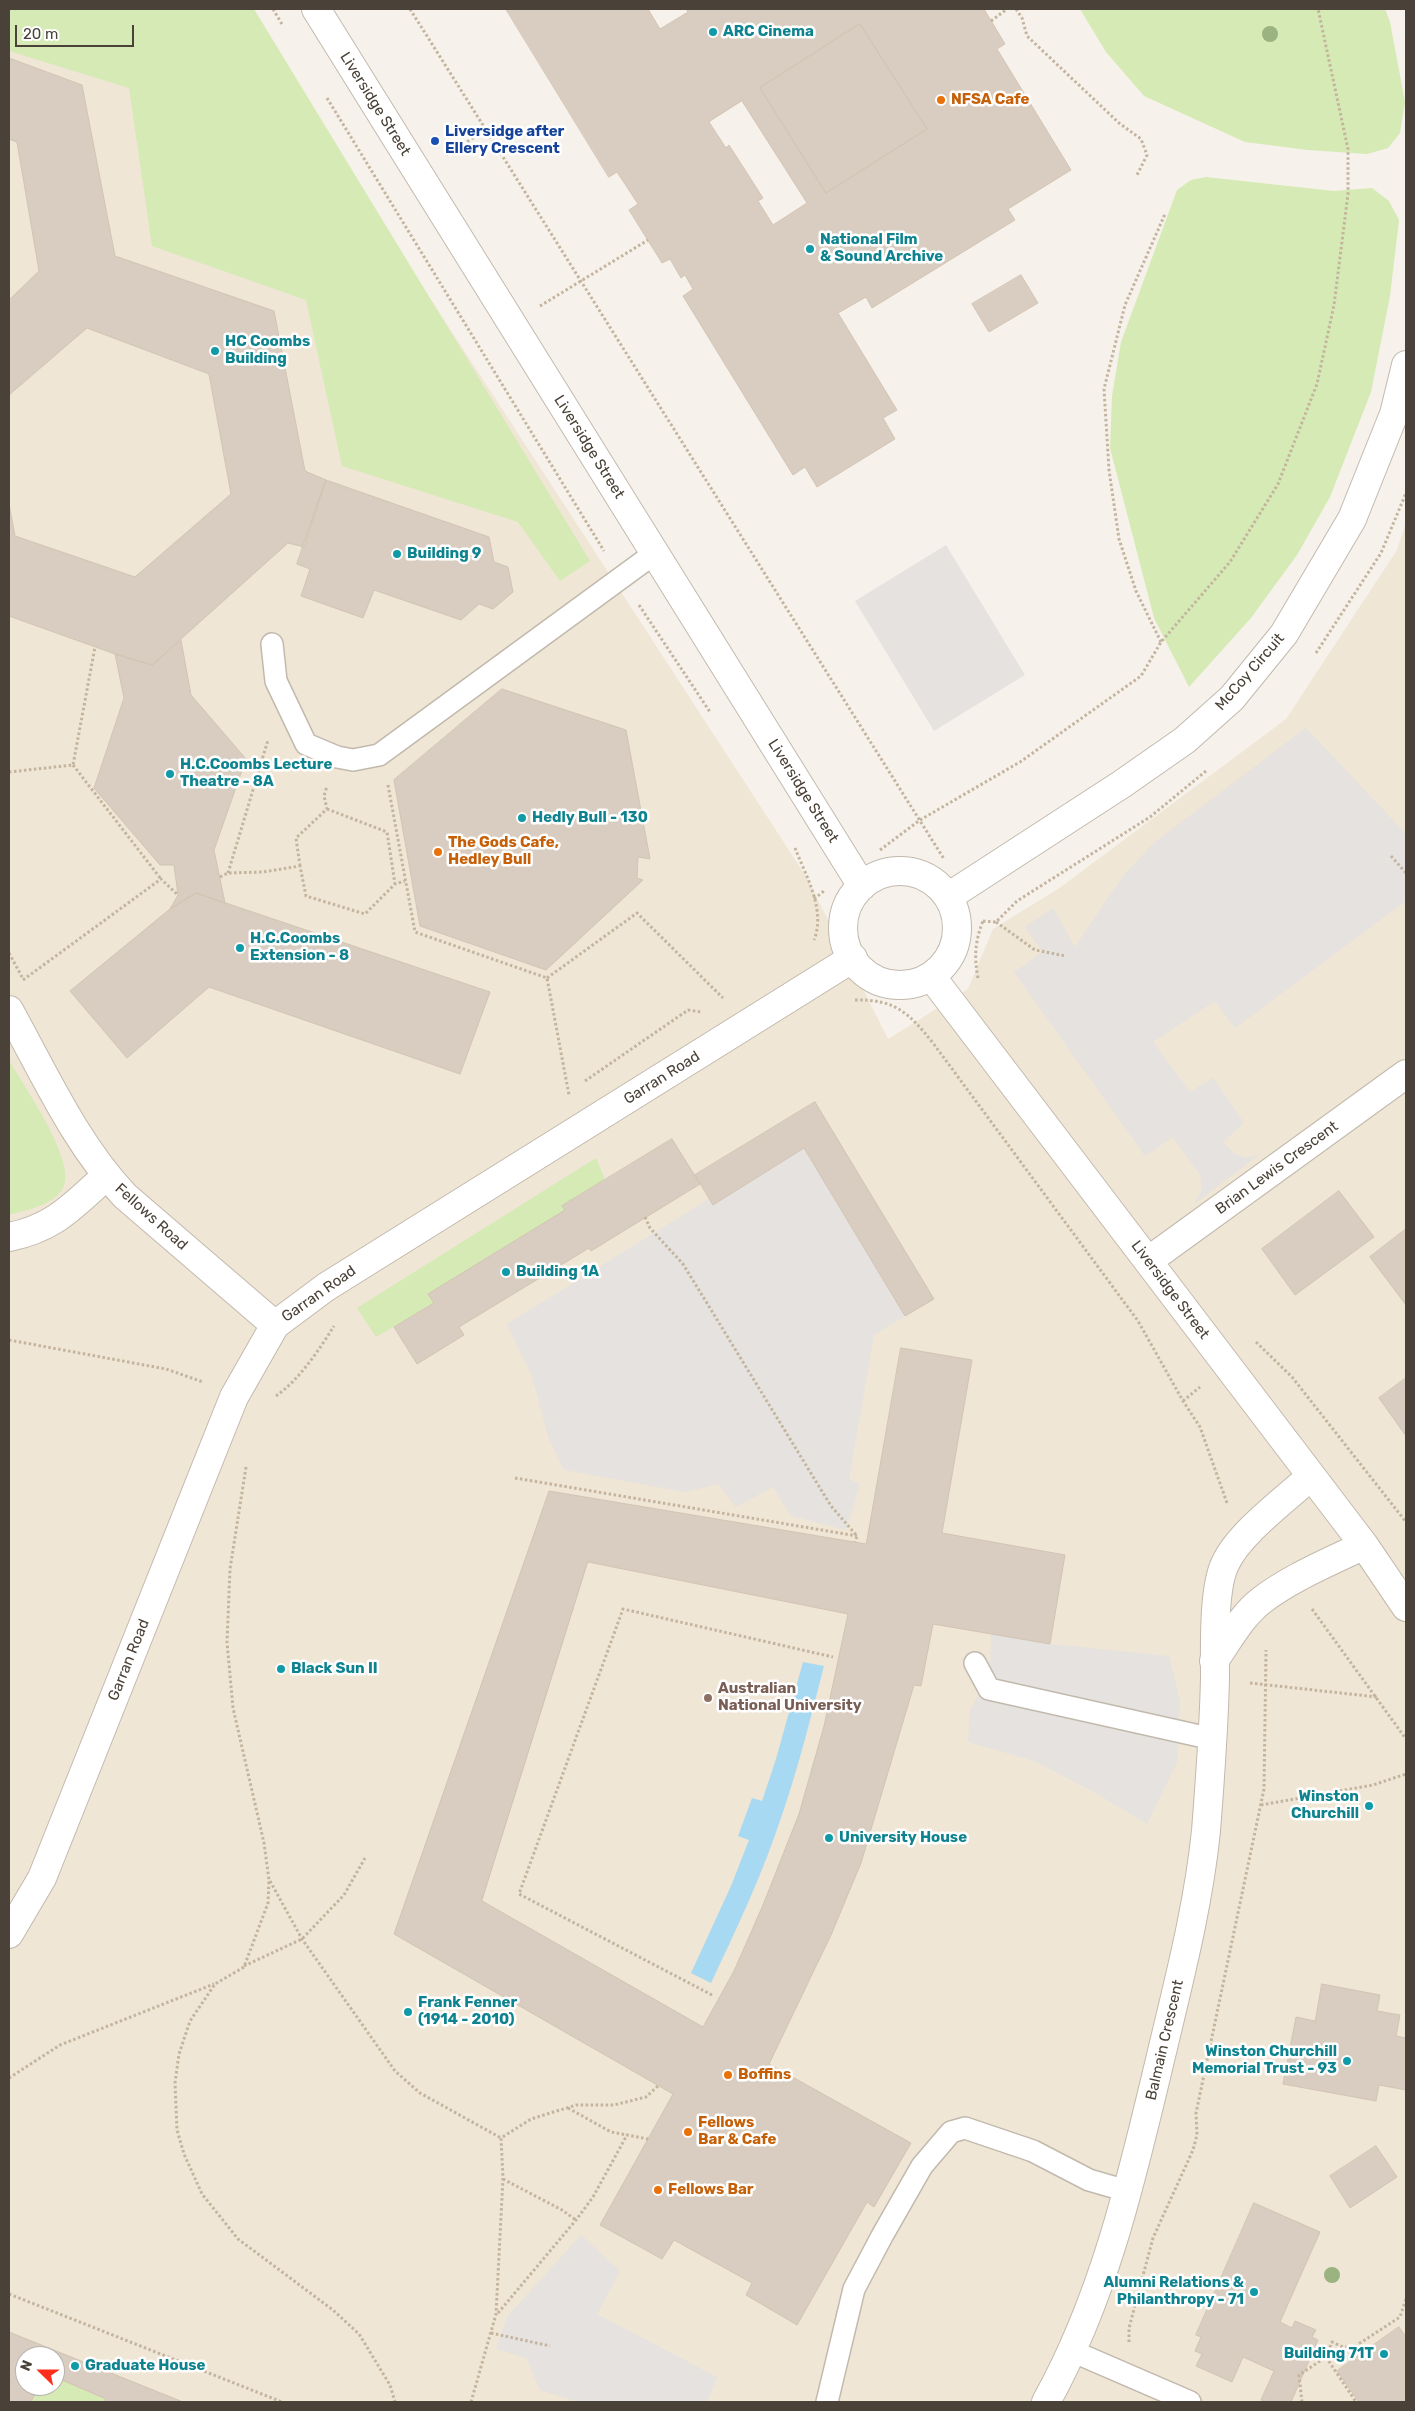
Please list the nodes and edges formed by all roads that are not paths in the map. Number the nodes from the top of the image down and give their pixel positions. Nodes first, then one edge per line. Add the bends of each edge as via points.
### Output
1 (316, 9) edge
2 (1406, 365) edge
3 (655, 553) junction
4 (272, 644) dead end
5 (862, 886) junction
6 (948, 897) junction
7 (853, 958) junction
8 (931, 976) junction
9 (12, 998) edge
10 (1406, 1074) edge
11 (106, 1176) junction
12 (9, 1237) edge
13 (1148, 1261) junction
14 (275, 1325) junction
15 (1311, 1476) junction
16 (1364, 1545) junction
17 (1406, 1607) edge
18 (975, 1663) dead end
19 (1214, 1669) junction
20 (1213, 1738) junction
21 (9, 1934) edge
22 (1127, 2191) junction
23 (1072, 2351) junction
24 (827, 2402) edge
25 (1046, 2402) edge
26 (1190, 2402) edge

1 - 3 street, Liversidge Street
2 - 6 street, McCoy Circuit via 1394,414 1352,519 1284,634 1232,698 1185,740 1138,773
3 - 4 lane via 379,755 353,760 306,744 276,681
3 - 5 street, Liversidge Street
5 - 6 street via 881,875 902,870 924,876 942,888
5 - 7 street via 850,902 844,920 845,940
6 - 8 street via 956,915 957,935 946,962
7 - 8 street via 866,973 893,985
7 - 14 street, Garran Road via 326,1287
8 - 13 street, Liversidge Street
9 - 11 street, Fellows Road via 68,1117
10 - 13 street, Brian Lewis Crescent
11 - 12 street via 64,1215 32,1232
11 - 14 street, Fellows Road
13 - 15 street, Liversidge Street
14 - 21 street, Garran Road via 234,1397 42,1878
15 - 16 street, Liversidge Street
15 - 19 street, Balmain Crescent via 1242,1539 1225,1564 1219,1591
16 - 17 street, Liversidge Street
16 - 19 street via 1261,1601 1239,1625
18 - 20 lane via 989,1688
19 - 20 street, Balmain Crescent
20 - 22 street, Balmain Crescent via 1193,1922
22 - 23 street, Balmain Crescent via 1085,2322
22 - 24 lane via 1089,2180 1033,2151 965,2128 951,2132 922,2166 854,2289
23 - 25 street, Balmain Crescent
23 - 26 lane

